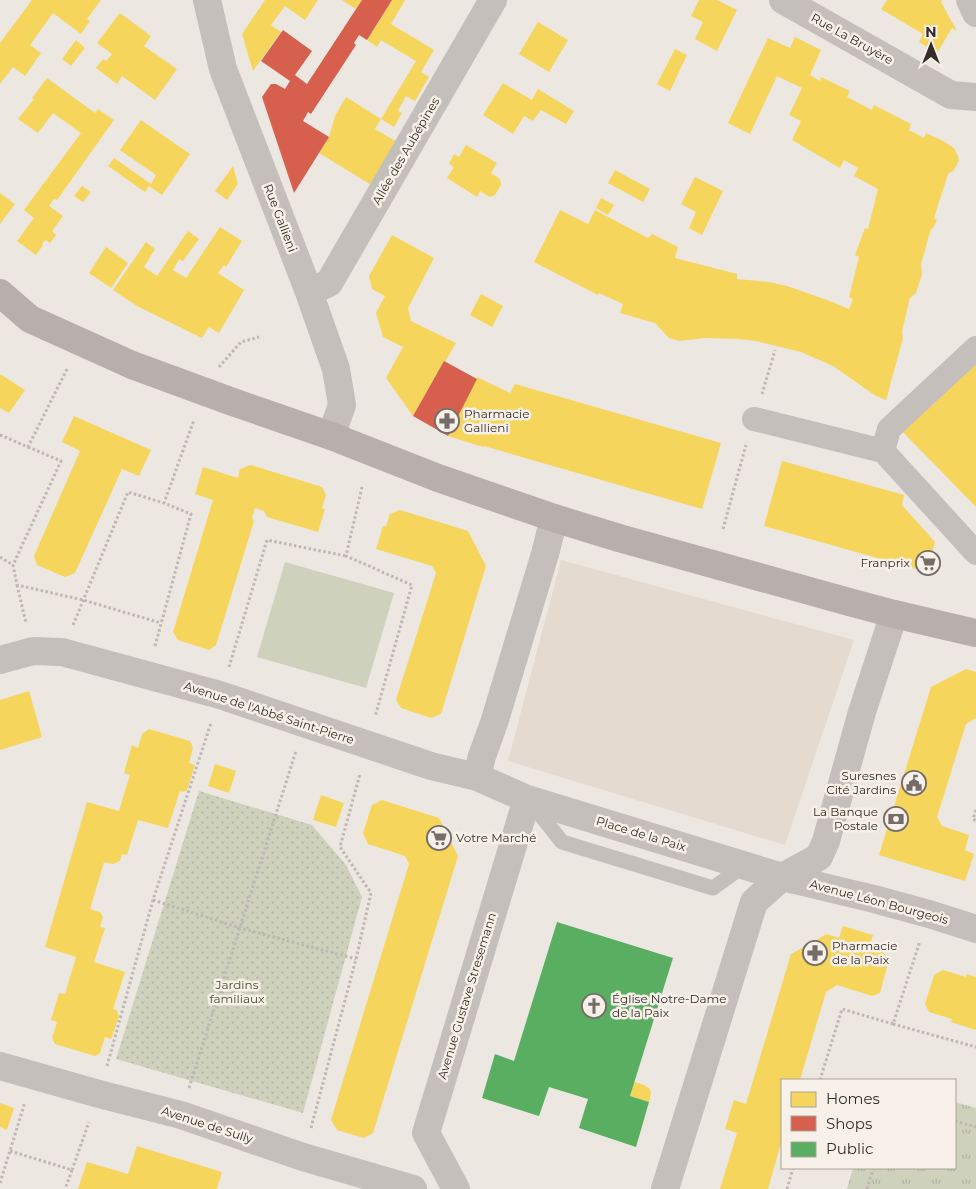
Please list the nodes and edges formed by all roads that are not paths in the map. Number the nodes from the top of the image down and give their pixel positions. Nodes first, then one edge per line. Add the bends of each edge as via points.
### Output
1 (207, 0) edge
2 (494, 0) edge
3 (784, 0) edge
4 (970, 0) edge
5 (976, 13) edge
6 (976, 97) edge
7 (309, 292) junction
8 (0, 293) edge
9 (976, 348) edge
10 (754, 420) dead end
11 (331, 436) junction
12 (883, 451) junction
13 (554, 518) junction
14 (976, 553) edge
15 (894, 614) junction
16 (976, 633) edge
17 (0, 660) edge
18 (477, 777) junction
19 (527, 799) junction
20 (782, 877) junction
21 (976, 929) edge
22 (0, 1066) edge
23 (413, 1189) edge
24 (456, 1189) edge
25 (666, 1189) edge

1 - 7 street, Rue Gallieni via 223,69
2 - 7 street, Allée des Aubépines via 328,282
3 - 6 street, Rue La Bruyère via 951,94
4 - 5 street
7 - 11 street, Rue Gallieni via 336,368 342,405
8 - 11 main road via 30,318 132,365
9 - 12 street via 889,429
10 - 12 street
11 - 13 main road
12 - 14 street
13 - 15 main road
13 - 18 street
15 - 16 main road
15 - 20 street via 820,857
17 - 18 street, Avenue de l'Abbé Saint-Pierre via 33,651 62,652 220,695 431,766
18 - 19 street, Place de la Paix
19 - 20 street, Place de la Paix
19 - 24 street, Avenue Gustave Stresemann via 426,1133
20 - 21 street, Avenue Léon Bourgeois via 874,899
20 - 25 street via 754,902
22 - 23 street, Avenue de Sully via 181,1115 303,1157

